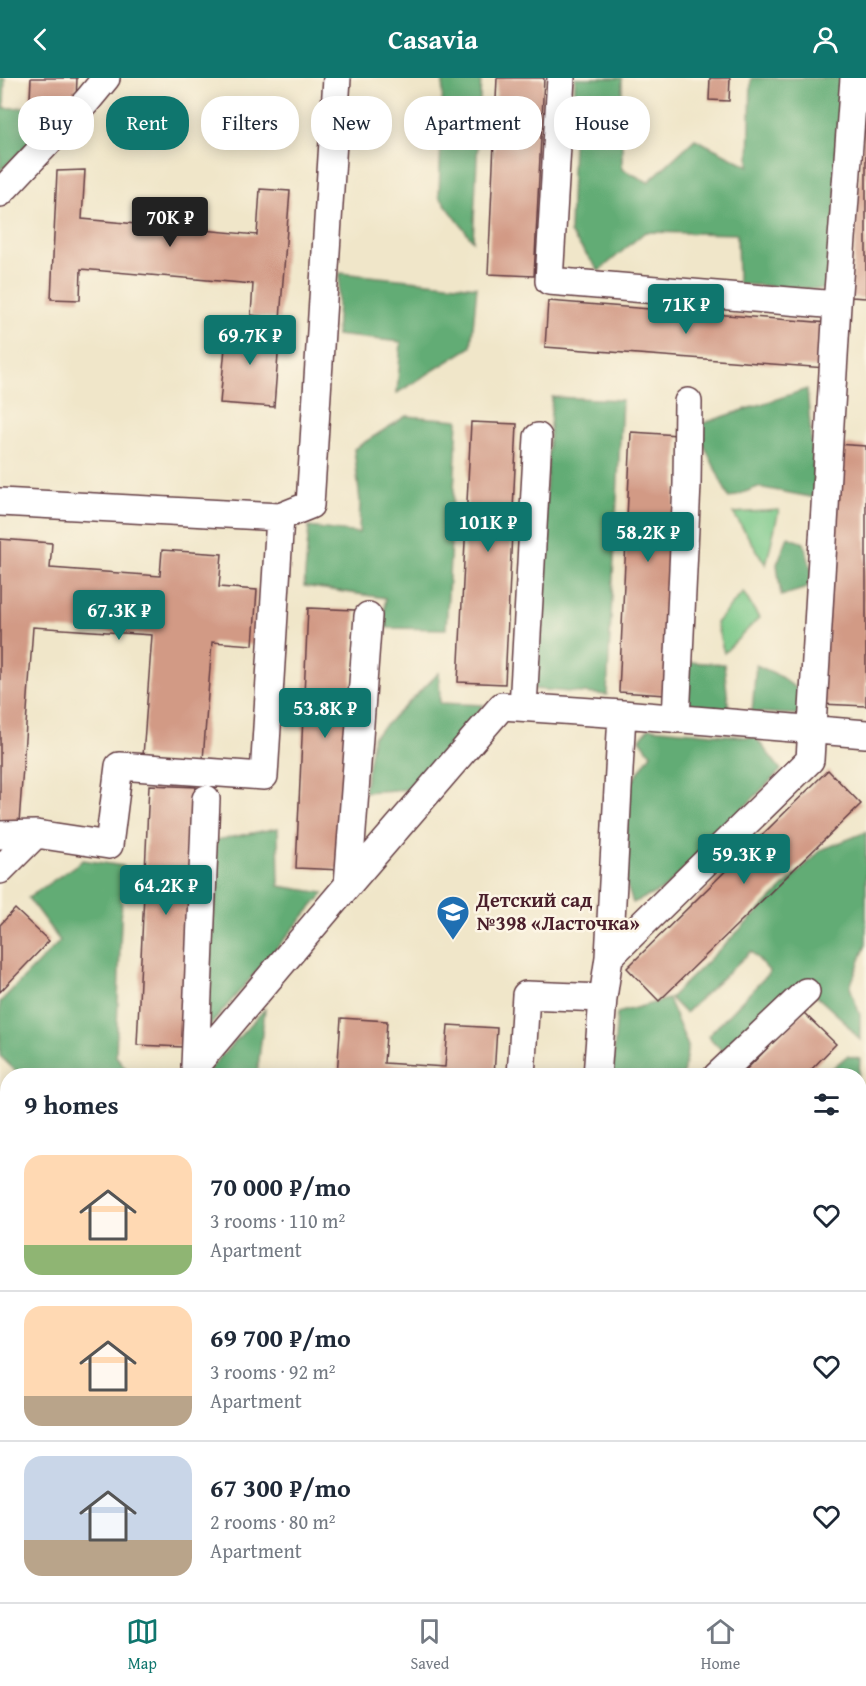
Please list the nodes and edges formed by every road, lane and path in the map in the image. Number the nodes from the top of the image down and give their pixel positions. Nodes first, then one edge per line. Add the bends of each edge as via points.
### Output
1 (106, 78) edge
2 (337, 78) edge
3 (561, 78) edge
4 (854, 78) edge
5 (88, 90) edge
6 (0, 193) edge
7 (837, 305) junction
8 (688, 402) dead end
9 (538, 437) dead end
10 (0, 502) edge
11 (280, 517) junction
12 (368, 616) dead end
13 (523, 707) junction
14 (622, 714) junction
15 (676, 718) junction
16 (811, 730) junction
17 (866, 734) edge
18 (206, 799) dead end
19 (36, 834) junction
20 (0, 835) edge
21 (0, 870) edge
22 (348, 885) junction
23 (609, 957) junction
24 (806, 992) dead end
25 (603, 998) junction
26 (521, 1068) edge
27 (598, 1068) edge
28 (725, 1068) edge

1 - 5 lane
2 - 11 lane via 310,505
3 - 7 lane via 549,281
4 - 7 lane
5 - 6 lane
7 - 16 lane
8 - 15 lane
9 - 13 lane
10 - 11 lane
11 - 19 lane via 264,776 119,766 109,845
12 - 22 lane
13 - 14 lane
13 - 22 lane via 502,706
14 - 15 lane
14 - 23 lane
15 - 16 lane
16 - 17 lane
16 - 23 lane via 810,760
18 - 22 lane via 195,1066
19 - 20 lane
19 - 21 lane
23 - 25 lane
24 - 28 lane
25 - 26 lane via 526,995
25 - 27 lane

